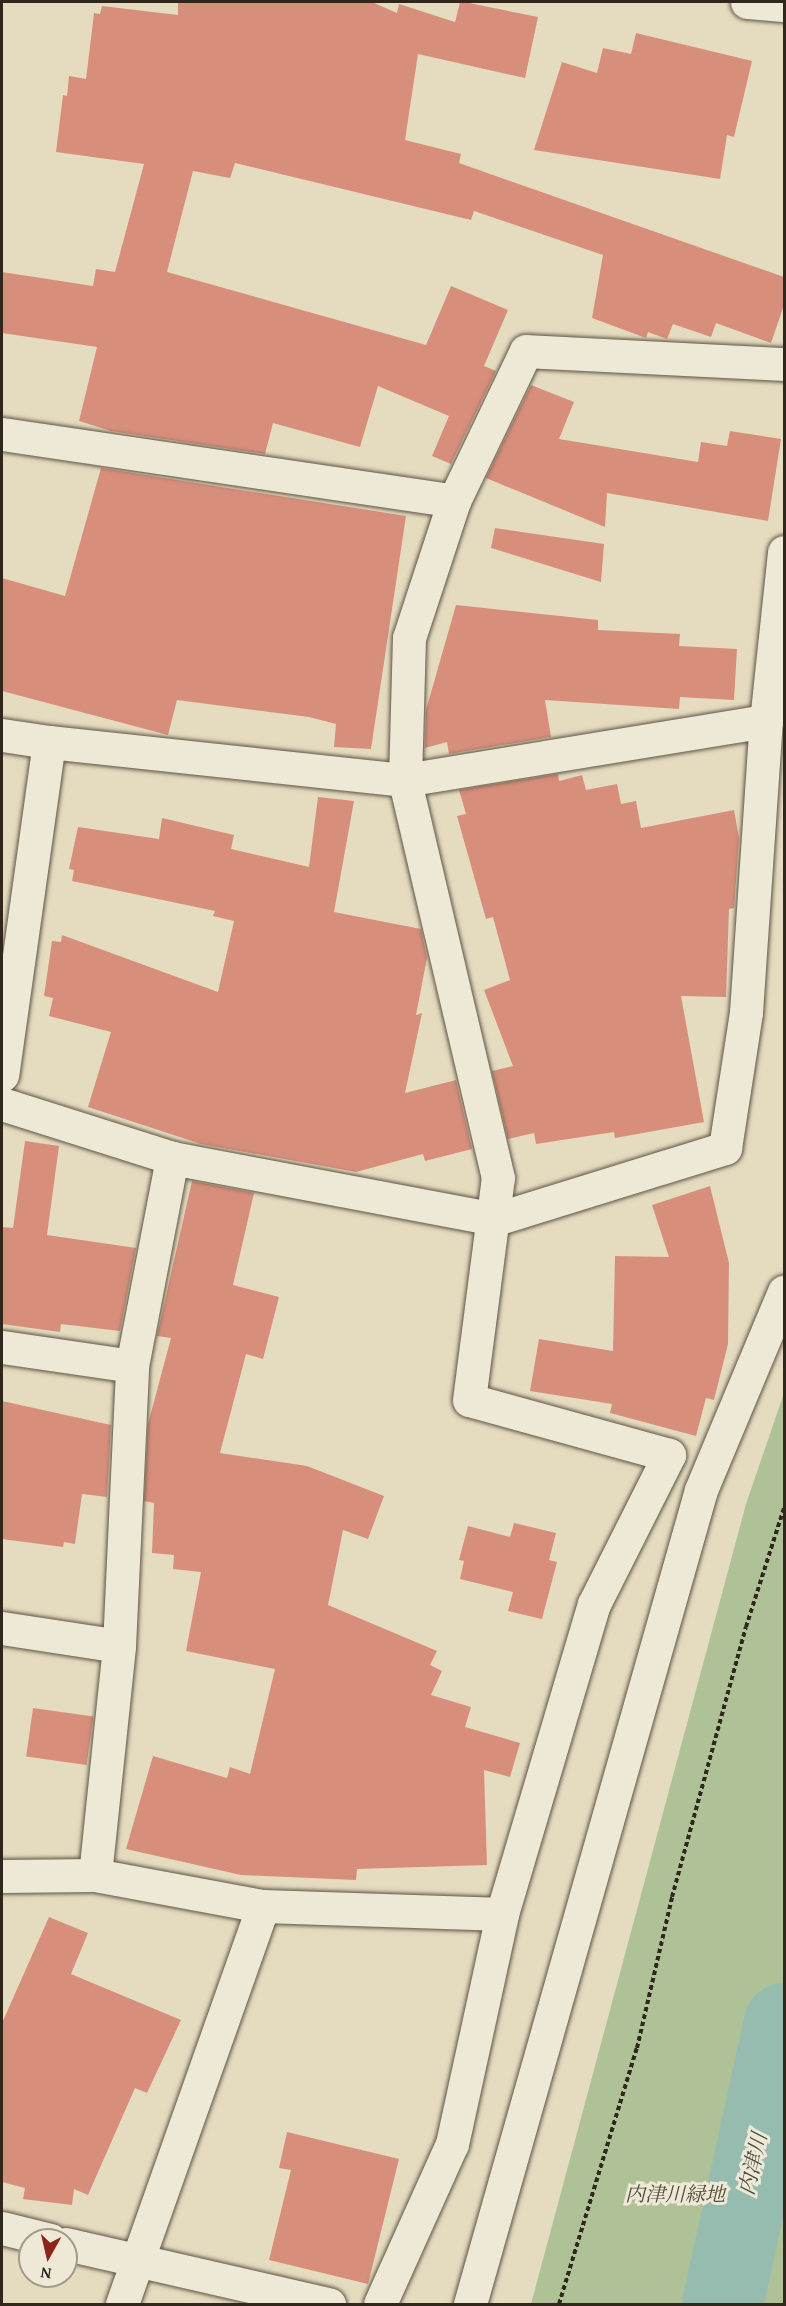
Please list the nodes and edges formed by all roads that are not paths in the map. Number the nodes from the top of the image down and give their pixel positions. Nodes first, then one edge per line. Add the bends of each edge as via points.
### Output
1 (747, 2) edge
2 (784, 5) edge
3 (784, 364) edge
4 (2, 434) edge
5 (454, 501) junction
6 (784, 552) edge
7 (766, 721) junction
8 (2, 735) edge
9 (49, 742) junction
10 (405, 780) junction
11 (2, 1075) edge
12 (2, 1104) edge
13 (172, 1158) junction
14 (496, 1219) junction
15 (784, 1292) edge
16 (2, 1347) edge
17 (132, 1366) junction
18 (2, 1628) edge
19 (119, 1647) junction
20 (95, 1875) junction
21 (2, 1876) edge
22 (263, 1906) junction
23 (502, 1914) junction
24 (2, 2228) edge
25 (18, 2232) edge
26 (78, 2247) edge
27 (137, 2261) junction
28 (122, 2304) edge
29 (329, 2304) edge
30 (380, 2304) edge
31 (470, 2304) edge

1 - 2 street
3 - 5 street via 526,351
4 - 5 street
5 - 10 street via 409,638
6 - 7 street
7 - 10 street
7 - 14 street via 746,1012 725,1149
8 - 9 street
9 - 10 street
9 - 11 street
10 - 14 street via 498,1178
12 - 13 street
13 - 14 street
13 - 17 street
14 - 23 street via 469,1400 669,1455 594,1604
15 - 31 street via 701,1490
16 - 17 street
17 - 19 street
18 - 19 street
19 - 20 street
20 - 21 street
20 - 22 street
22 - 23 street
22 - 27 street
23 - 30 street via 452,2144
24 - 25 street
26 - 27 street
27 - 28 street
27 - 29 street

